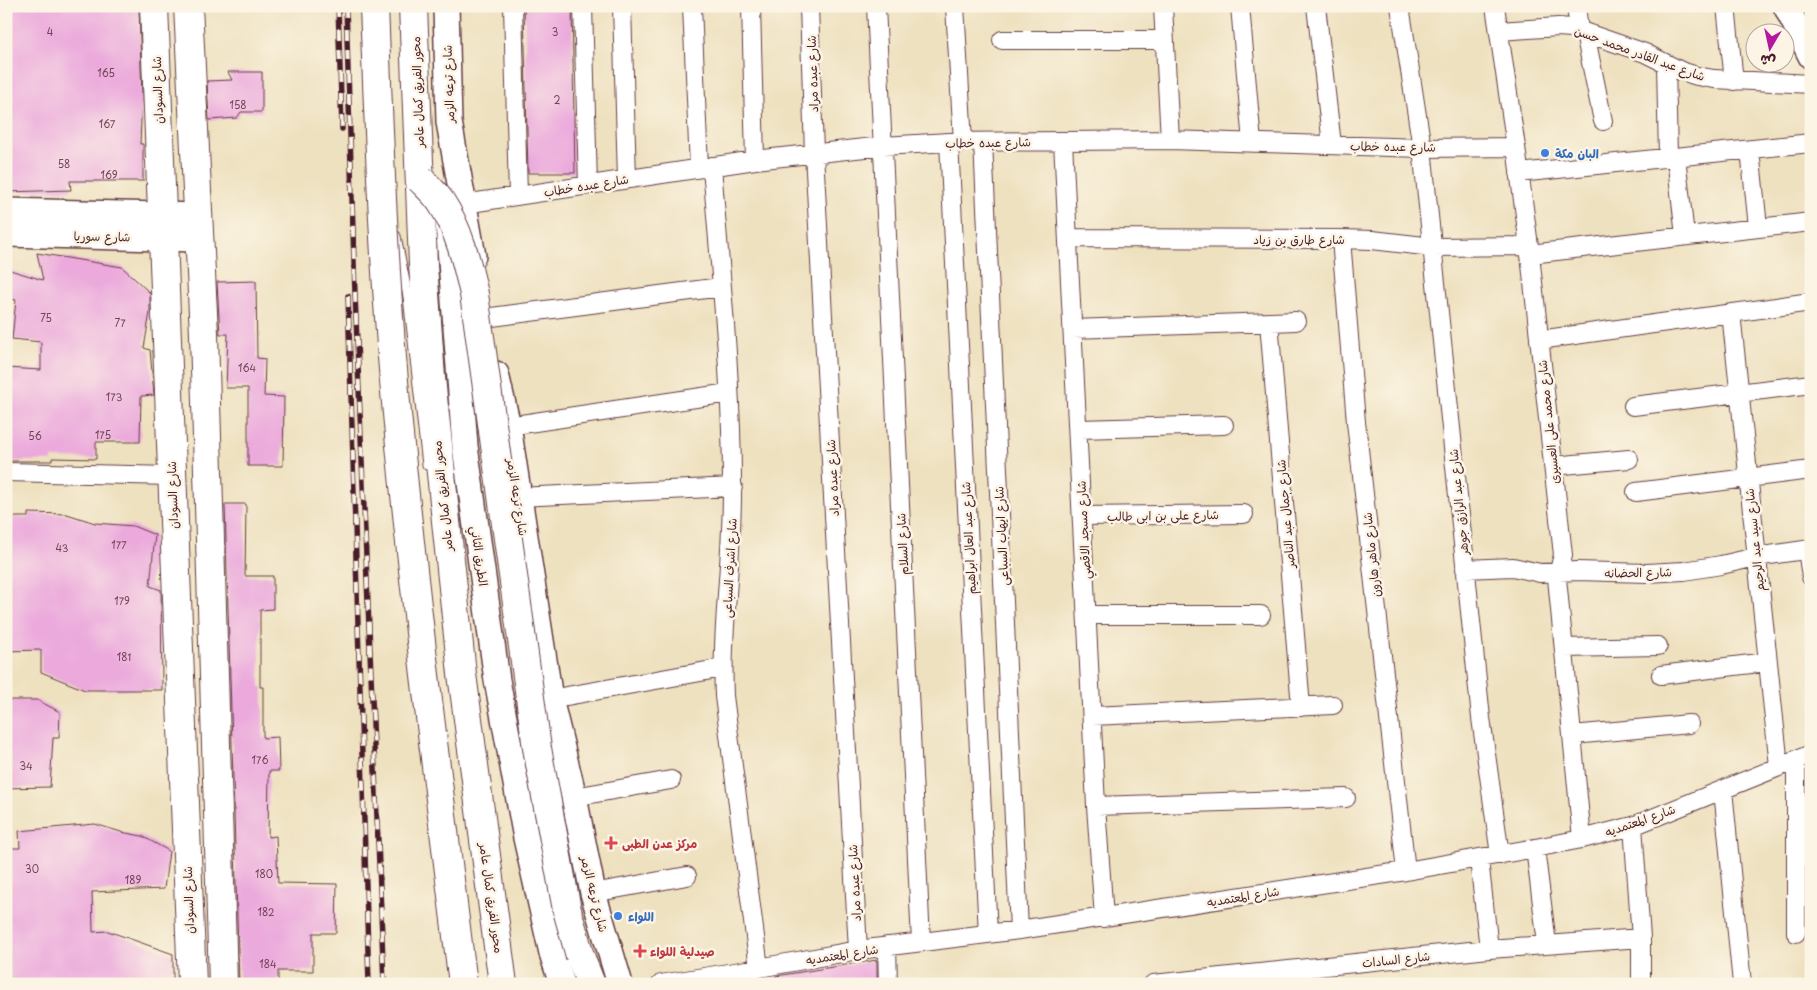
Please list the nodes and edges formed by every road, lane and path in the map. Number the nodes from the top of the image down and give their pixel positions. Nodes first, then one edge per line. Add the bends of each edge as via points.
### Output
1 (154, 6) edge
2 (188, 6) edge
3 (365, 6) edge
4 (374, 6) edge
5 (413, 6) edge
6 (446, 6) edge
7 (513, 6) edge
8 (583, 6) edge
9 (622, 6) edge
10 (692, 6) edge
11 (751, 6) edge
12 (809, 6) edge
13 (876, 6) edge
14 (955, 6) edge
15 (1163, 6) edge
16 (1240, 6) edge
17 (1316, 6) edge
18 (1400, 6) edge
19 (1495, 6) edge
20 (1726, 6) edge
21 (1786, 6) edge
22 (1579, 7) edge
23 (1499, 31) junction
24 (1582, 31) junction
25 (1002, 40) dead end
26 (1165, 40) junction
27 (1810, 53) edge
28 (1666, 64) junction
29 (1734, 81) junction
30 (1811, 84) edge
31 (1603, 121) dead end
32 (449, 122) junction
33 (1170, 140) junction
34 (1063, 141) junction
35 (956, 142) junction
36 (983, 142) junction
37 (1252, 143) junction
38 (1811, 143) edge
39 (1332, 145) junction
40 (883, 146) junction
41 (1516, 147) junction
42 (1422, 148) junction
43 (1750, 150) junction
44 (814, 153) junction
45 (1672, 158) junction
46 (755, 160) junction
47 (706, 167) junction
48 (1519, 173) junction
49 (420, 179) junction
50 (627, 179) junction
51 (588, 185) junction
52 (518, 196) junction
53 (464, 204) junction
54 (6, 211) edge
55 (1811, 222) edge
56 (162, 226) junction
57 (198, 227) junction
58 (1758, 227) junction
59 (6, 234) edge
60 (1685, 236) junction
61 (1068, 238) junction
62 (1341, 239) junction
63 (1432, 247) junction
64 (1529, 250) junction
65 (721, 287) junction
66 (1811, 302) edge
67 (1730, 313) junction
68 (484, 318) junction
69 (1296, 321) dead end
70 (1269, 322) junction
71 (1073, 329) junction
72 (204, 334) junction
73 (1539, 340) junction
74 (1811, 384) edge
75 (730, 393) junction
76 (1739, 393) junction
77 (1633, 406) dead end
78 (1224, 425) dead end
79 (508, 426) junction
80 (1079, 429) junction
81 (1629, 458) dead end
82 (1553, 466) junction
83 (1811, 470) edge
84 (6, 472) edge
85 (427, 472) dead end
86 (171, 476) junction
87 (1748, 478) junction
88 (732, 487) junction
89 (1636, 492) dead end
90 (518, 497) junction
91 (1244, 514) dead end
92 (1082, 516) junction
93 (1809, 549) edge
94 (1756, 557) junction
95 (1465, 570) junction
96 (1558, 573) junction
97 (1811, 577) edge
98 (1087, 615) junction
99 (1261, 615) dead end
100 (1658, 646) dead end
101 (1564, 648) junction
102 (1767, 662) junction
103 (722, 668) junction
104 (1661, 675) dead end
105 (550, 699) junction
106 (1333, 705) dead end
107 (1301, 707) junction
108 (1092, 716) junction
109 (1690, 724) dead end
110 (1573, 735) junction
111 (1804, 756) edge
112 (1779, 766) junction
113 (671, 780) dead end
114 (1723, 790) junction
115 (574, 798) junction
116 (1346, 798) dead end
117 (1096, 806) junction
118 (1633, 826) junction
119 (1582, 839) junction
120 (1535, 848) junction
121 (1500, 855) junction
122 (1479, 860) junction
123 (1406, 871) junction
124 (687, 876) dead end
125 (593, 893) junction
126 (1104, 918) junction
127 (1019, 930) junction
128 (486, 931) dead end
129 (1796, 933) dead end
130 (988, 934) junction
131 (1640, 938) junction
132 (921, 942) junction
133 (1547, 944) junction
134 (887, 946) junction
135 (1489, 949) junction
136 (858, 950) junction
137 (759, 968) junction
138 (497, 975) edge
139 (192, 984) edge
140 (202, 984) edge
141 (223, 984) edge
142 (463, 984) edge
143 (562, 984) edge
144 (591, 984) edge
145 (620, 984) edge
146 (661, 984) edge
147 (888, 984) edge
148 (1153, 984) edge
149 (1641, 984) edge
150 (1742, 984) edge

1 - 56 main road, شارع السودان
2 - 57 main road
3 - 85 lane via 370,120 384,196 406,281
4 - 142 main road, bridge via 382,208 394,380 422,660
5 - 49 main road, محور الفريق كمال عامر
6 - 32 street, شارع ترعه الزمر
7 - 52 street
8 - 51 street
9 - 50 street
10 - 47 street, شارع اشرف السباعى
11 - 46 street
12 - 44 street, شارع عبده مراد
13 - 40 street, شارع السلام
14 - 35 street, شارع عبد العال ابراهيم
15 - 26 street
16 - 37 street
17 - 39 street
18 - 42 street, شارع عبد الرازق جوهر
19 - 23 street, شارع محمد على العسيرى
20 - 29 street
21 - 27 street
22 - 24 street
23 - 24 street, شارع عبد القادر محمد حسن via 1558,27
23 - 41 street, شارع محمد على العسيرى
24 - 28 street, شارع عبد القادر محمد حسن via 1645,53
24 - 31 street
25 - 26 street
26 - 33 street
28 - 29 street, شارع عبد القادر محمد حسن via 1697,76
28 - 45 street
29 - 30 street, شارع عبد القادر محمد حسن
32 - 53 street, شارع ترعه الزمر
32 - 143 street, الطريق الثاني via 443,155 466,456 497,680 526,838 552,954
33 - 34 street, شارع عبده خطاب
33 - 37 street, شارع عبده خطاب
34 - 36 street, شارع عبده خطاب
34 - 61 street, شارع مسجد الاقصي
35 - 36 street, شارع عبده خطاب
35 - 40 street, شارع عبده خطاب
35 - 130 street, شارع عبد العال ابراهيم
36 - 127 street, شارع ايهاب السباعى
37 - 39 street, شارع عبده خطاب
38 - 43 street
39 - 42 street, شارع عبده خطاب
40 - 44 street, شارع عبده خطاب
40 - 132 street, شارع السلام
41 - 42 street, شارع عبده خطاب
41 - 48 street, شارع محمد على العسيرى
42 - 63 street, شارع عبد الرازق جوهر
43 - 45 street
43 - 58 street
44 - 46 street, شارع عبده خطاب
44 - 136 street, شارع عبده مراد
45 - 48 street
45 - 60 street
46 - 47 street, شارع عبده خطاب
47 - 50 street, شارع عبده خطاب
47 - 65 street, شارع اشرف السباعى
48 - 64 street, شارع محمد على العسيرى
49 - 138 main road, محور الفريق كمال عامر via 427,322 449,561
49 - 144 main road, bridge via 441,202 452,223 474,294 537,748 567,910
50 - 51 street, شارع عبده خطاب
51 - 52 street, شارع عبده خطاب
52 - 53 street, شارع عبده خطاب
53 - 68 street, شارع ترعه الزمر
54 - 56 street, شارع سوريا
55 - 58 street, شارع طارق بن زياد
56 - 57 street, شارع سوريا
56 - 59 street, شارع سوريا
56 - 86 main road, شارع السودان
57 - 72 main road
58 - 60 street, شارع طارق بن زياد
60 - 64 street, شارع طارق بن زياد
61 - 62 street, شارع طارق بن زياد
61 - 71 street, شارع مسجد الاقصي
62 - 63 street, شارع طارق بن زياد
62 - 123 street, شارع ماهر هارون via 1357,431
63 - 64 street, شارع طارق بن زياد
63 - 95 street, شارع عبد الرازق جوهر
64 - 73 street, شارع محمد على العسيرى
65 - 68 street
65 - 75 street, شارع اشرف السباعى
66 - 67 street
67 - 73 street
67 - 76 street, شارع سيد عبد الرحيم
68 - 79 street, شارع ترعه الزمر
69 - 70 street
70 - 71 street
70 - 107 street, شارع جمال عبد الناصر
71 - 80 street, شارع مسجد الاقصي
72 - 140 main road via 192,375 189,408
72 - 141 main road
73 - 82 street, شارع محمد على العسيرى
74 - 76 street
75 - 79 street
75 - 88 street, شارع اشرف السباعى
76 - 77 street
76 - 87 street, شارع سيد عبد الرحيم
78 - 80 street
79 - 90 street, شارع ترعه الزمر
80 - 92 street, شارع مسجد الاقصي
81 - 82 street
82 - 96 street, شارع محمد على العسيرى via 1562,555
83 - 87 street
84 - 86 street
86 - 139 main road, شارع السودان
87 - 89 street
87 - 94 street, شارع سيد عبد الرحيم
88 - 90 street
88 - 103 street, شارع اشرف السباعى via 731,557
90 - 105 street, شارع ترعه الزمر
91 - 92 street, شارع على بن ابى طالب
92 - 98 street, شارع مسجد الاقصي
93 - 94 street, شارع الحضانه
93 - 97 street
94 - 96 street, شارع الحضانه via 1684,571
94 - 102 street, شارع سيد عبد الرحيم
95 - 96 street, شارع الحضانه via 1513,567
95 - 121 street, شارع عبد الرازق جوهر
96 - 101 street, شارع محمد على العسيرى
98 - 99 street
98 - 108 street, شارع مسجد الاقصي
100 - 101 street
101 - 110 street, شارع محمد على العسيرى
102 - 104 street
102 - 112 street, شارع سيد عبد الرحيم
103 - 105 street
103 - 137 street, شارع اشرف السباعى
105 - 115 street, شارع ترعه الزمر
106 - 107 street
107 - 108 street
108 - 117 street, شارع مسجد الاقصي
109 - 110 street
110 - 119 street, شارع محمد على العسيرى
111 - 112 street, شارع المعتمديه
111 - 129 street
112 - 114 street, شارع المعتمديه
113 - 115 street
114 - 118 street, شارع المعتمديه
114 - 150 street
115 - 125 street, شارع ترعه الزمر
116 - 117 street
117 - 126 street, شارع مسجد الاقصي
118 - 119 street, شارع المعتمديه
118 - 131 street
119 - 120 street, شارع المعتمديه
120 - 121 street, شارع المعتمديه
120 - 133 street
121 - 122 street, شارع المعتمديه
122 - 123 street, شارع المعتمديه
122 - 135 street
123 - 126 street, شارع المعتمديه
124 - 125 street
125 - 145 street, شارع ترعه الزمر
126 - 127 street, شارع المعتمديه
127 - 130 street, شارع المعتمديه
128 - 138 lane
130 - 132 street, شارع المعتمديه
131 - 133 street, شارع السادات
131 - 149 street
132 - 134 street, شارع المعتمديه
133 - 135 street, شارع السادات
134 - 136 street, شارع المعتمديه
134 - 147 street
135 - 148 street, شارع السادات
136 - 137 street, شارع المعتمديه
137 - 146 street, شارع المعتمديه

